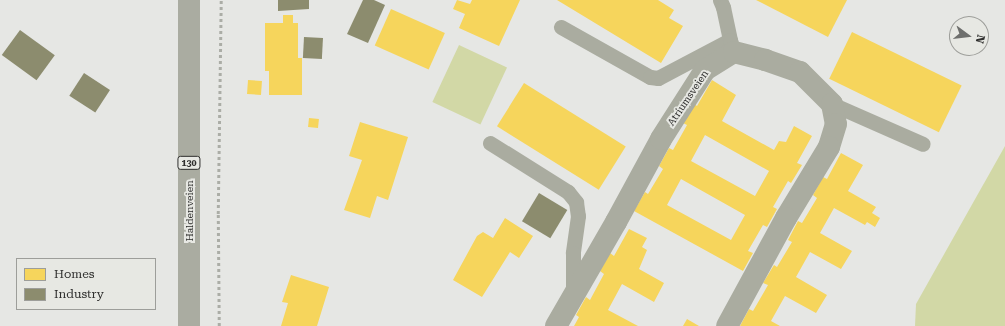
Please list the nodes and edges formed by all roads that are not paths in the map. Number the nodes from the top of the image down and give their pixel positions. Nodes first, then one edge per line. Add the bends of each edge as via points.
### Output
1 (189, 0) edge
2 (720, 0) edge
3 (561, 27) dead end
4 (732, 46) junction
5 (832, 104) junction
6 (490, 142) dead end
7 (923, 144) dead end
8 (573, 300) junction
9 (189, 326) edge
10 (556, 326) edge
11 (727, 326) edge

1 - 9 main road, Haldenveien / 130
2 - 4 lane
3 - 4 lane via 650,77 658,78
4 - 5 street via 800,72
4 - 8 street, Atriumsveien via 704,70 660,139
5 - 7 lane
5 - 11 street via 836,124 829,147 786,218
6 - 8 lane via 568,192 576,202 578,216 573,253
8 - 10 street, Atriumsveien

